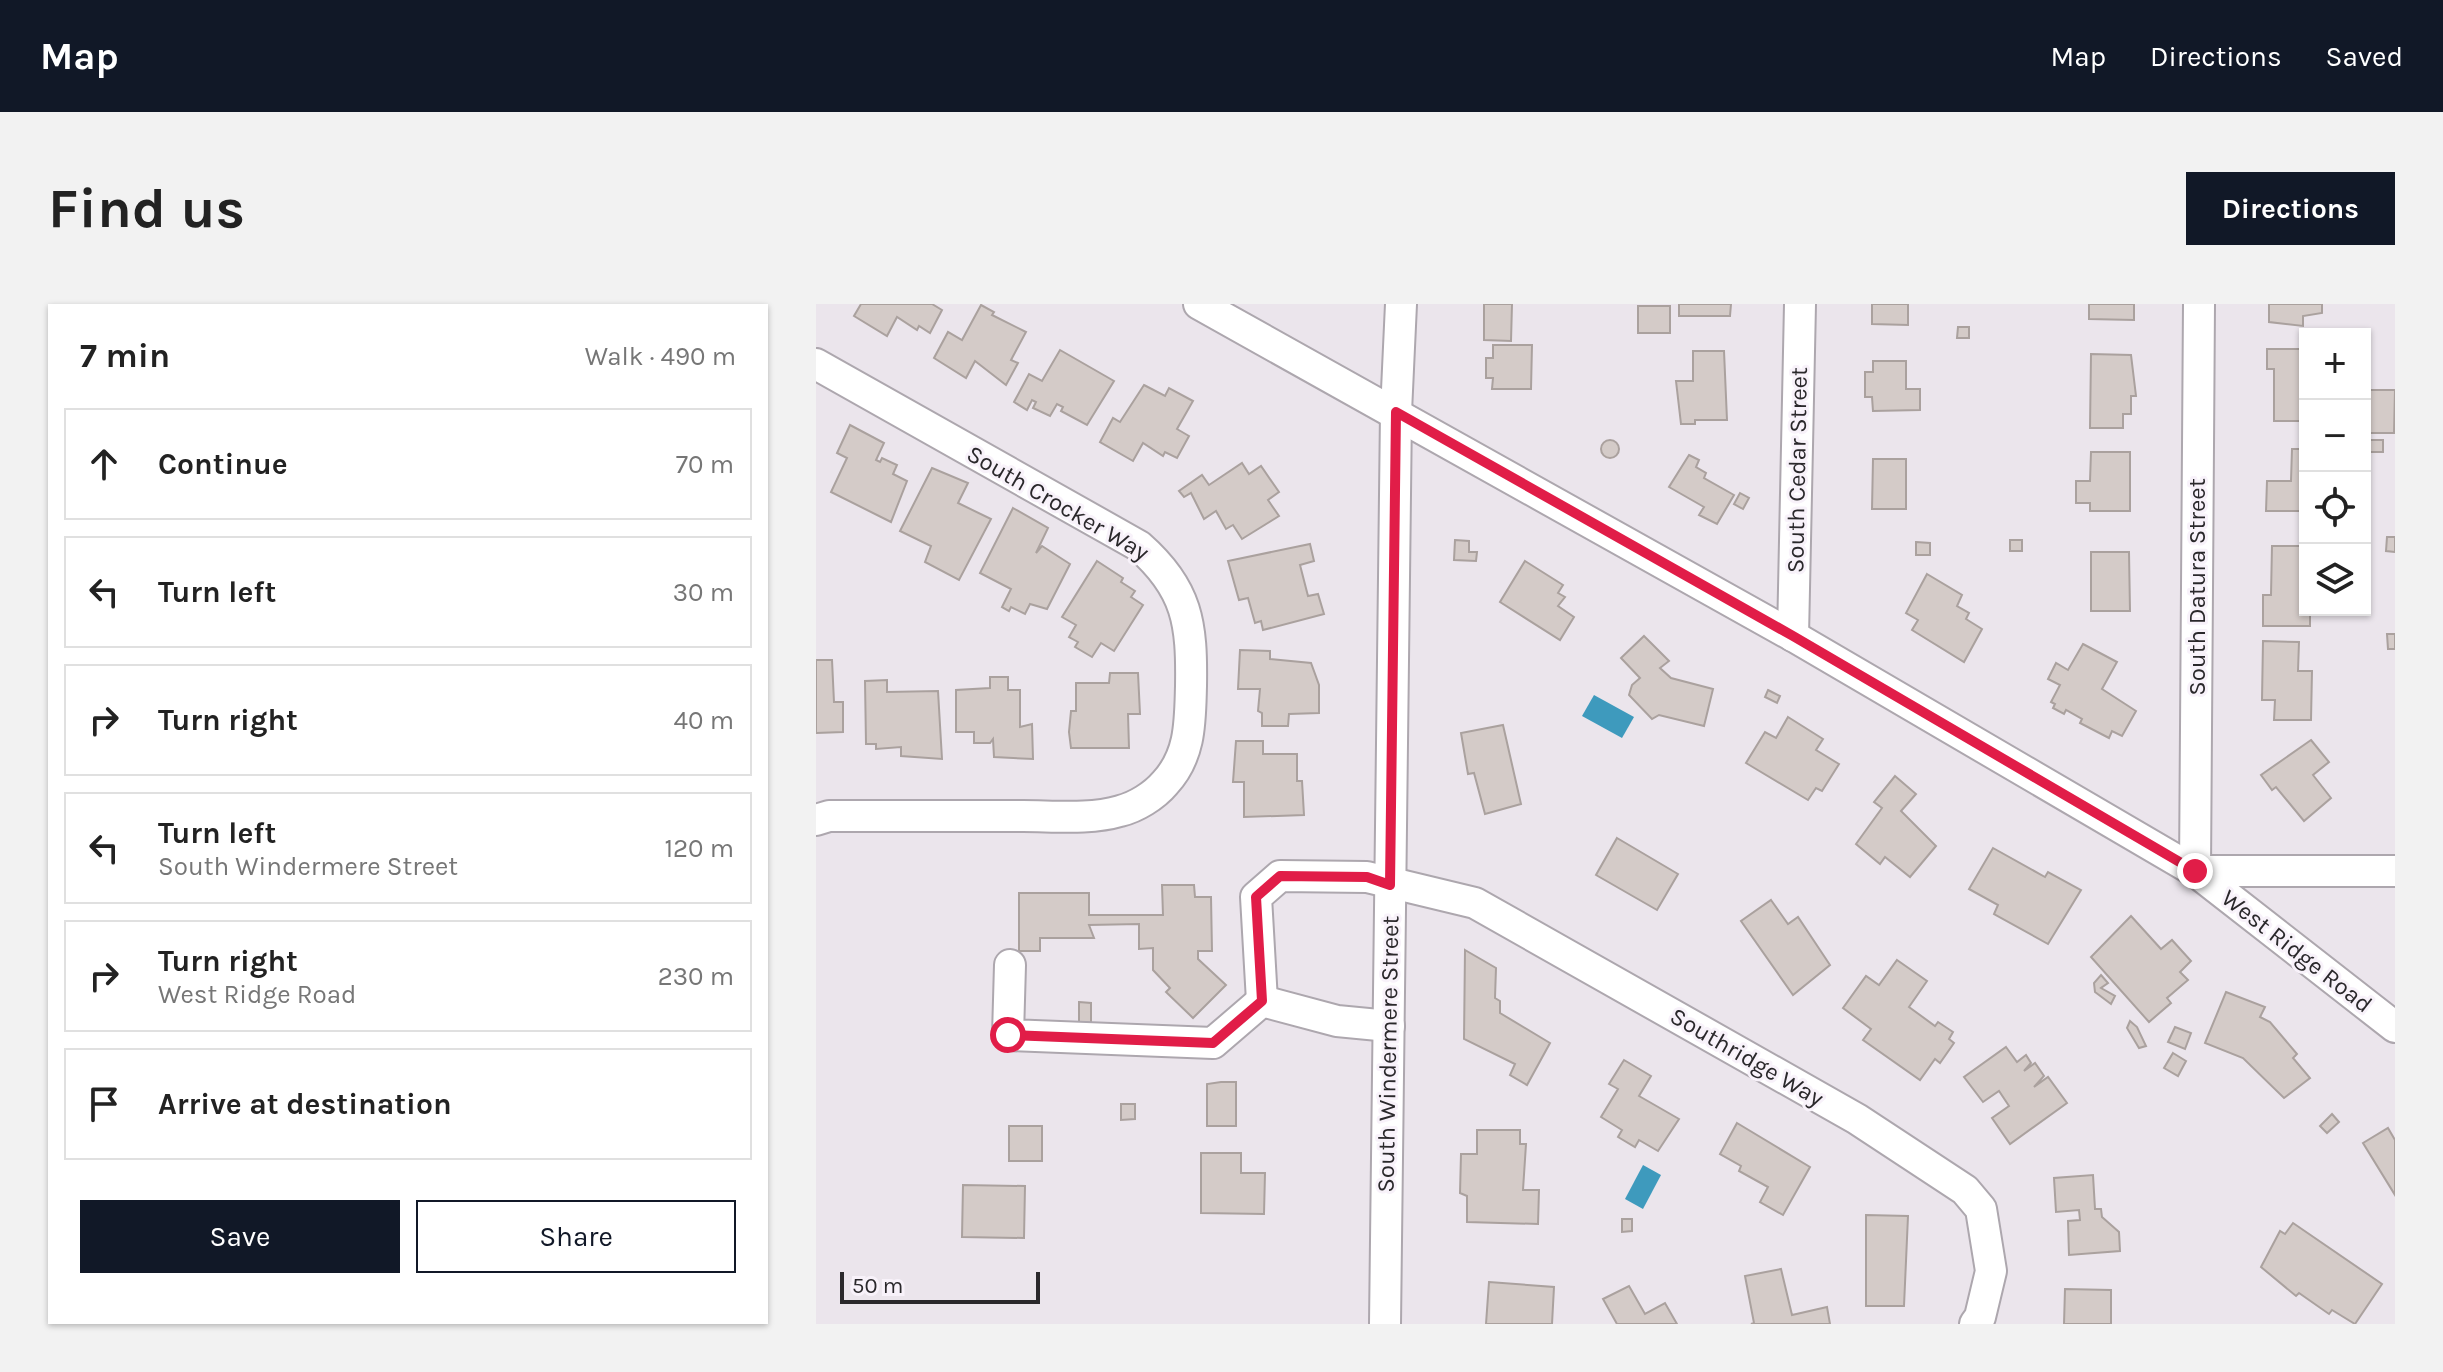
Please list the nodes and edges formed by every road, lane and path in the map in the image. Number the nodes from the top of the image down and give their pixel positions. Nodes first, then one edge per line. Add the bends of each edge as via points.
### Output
1 (1199, 304) edge
2 (1401, 304) edge
3 (1800, 304) edge
4 (2199, 304) edge
5 (816, 364) edge
6 (1396, 412) junction
7 (1793, 636) junction
8 (816, 820) edge
9 (2195, 871) junction
10 (2395, 871) edge
11 (1390, 885) junction
12 (1010, 965) dead end
13 (1262, 1001) junction
14 (1389, 1026) junction
15 (2395, 1027) edge
16 (1385, 1324) edge
17 (1975, 1324) edge

1 - 6 street, West Ridge Road
2 - 6 street, South Windermere Street
3 - 7 street, South Cedar Street
4 - 9 street, South Datura Street
5 - 8 street, South Crocker Way via 1139,546 1177,589 1192,641 1190,733 1181,760 1144,801 1101,815
6 - 7 street, West Ridge Road
6 - 11 street, South Windermere Street
7 - 9 street, West Ridge Road
9 - 10 street
9 - 15 street, West Ridge Road
11 - 13 street, Southridge Way via 1367,877 1280,876 1256,897
11 - 14 street, South Windermere Street
11 - 17 street, Southridge Way via 1475,903 1857,1119 1965,1190 1981,1209 1990,1252 1985,1298
12 - 13 street via 1008,1035 1213,1043
13 - 14 street via 1337,1021
14 - 16 street, South Windermere Street

